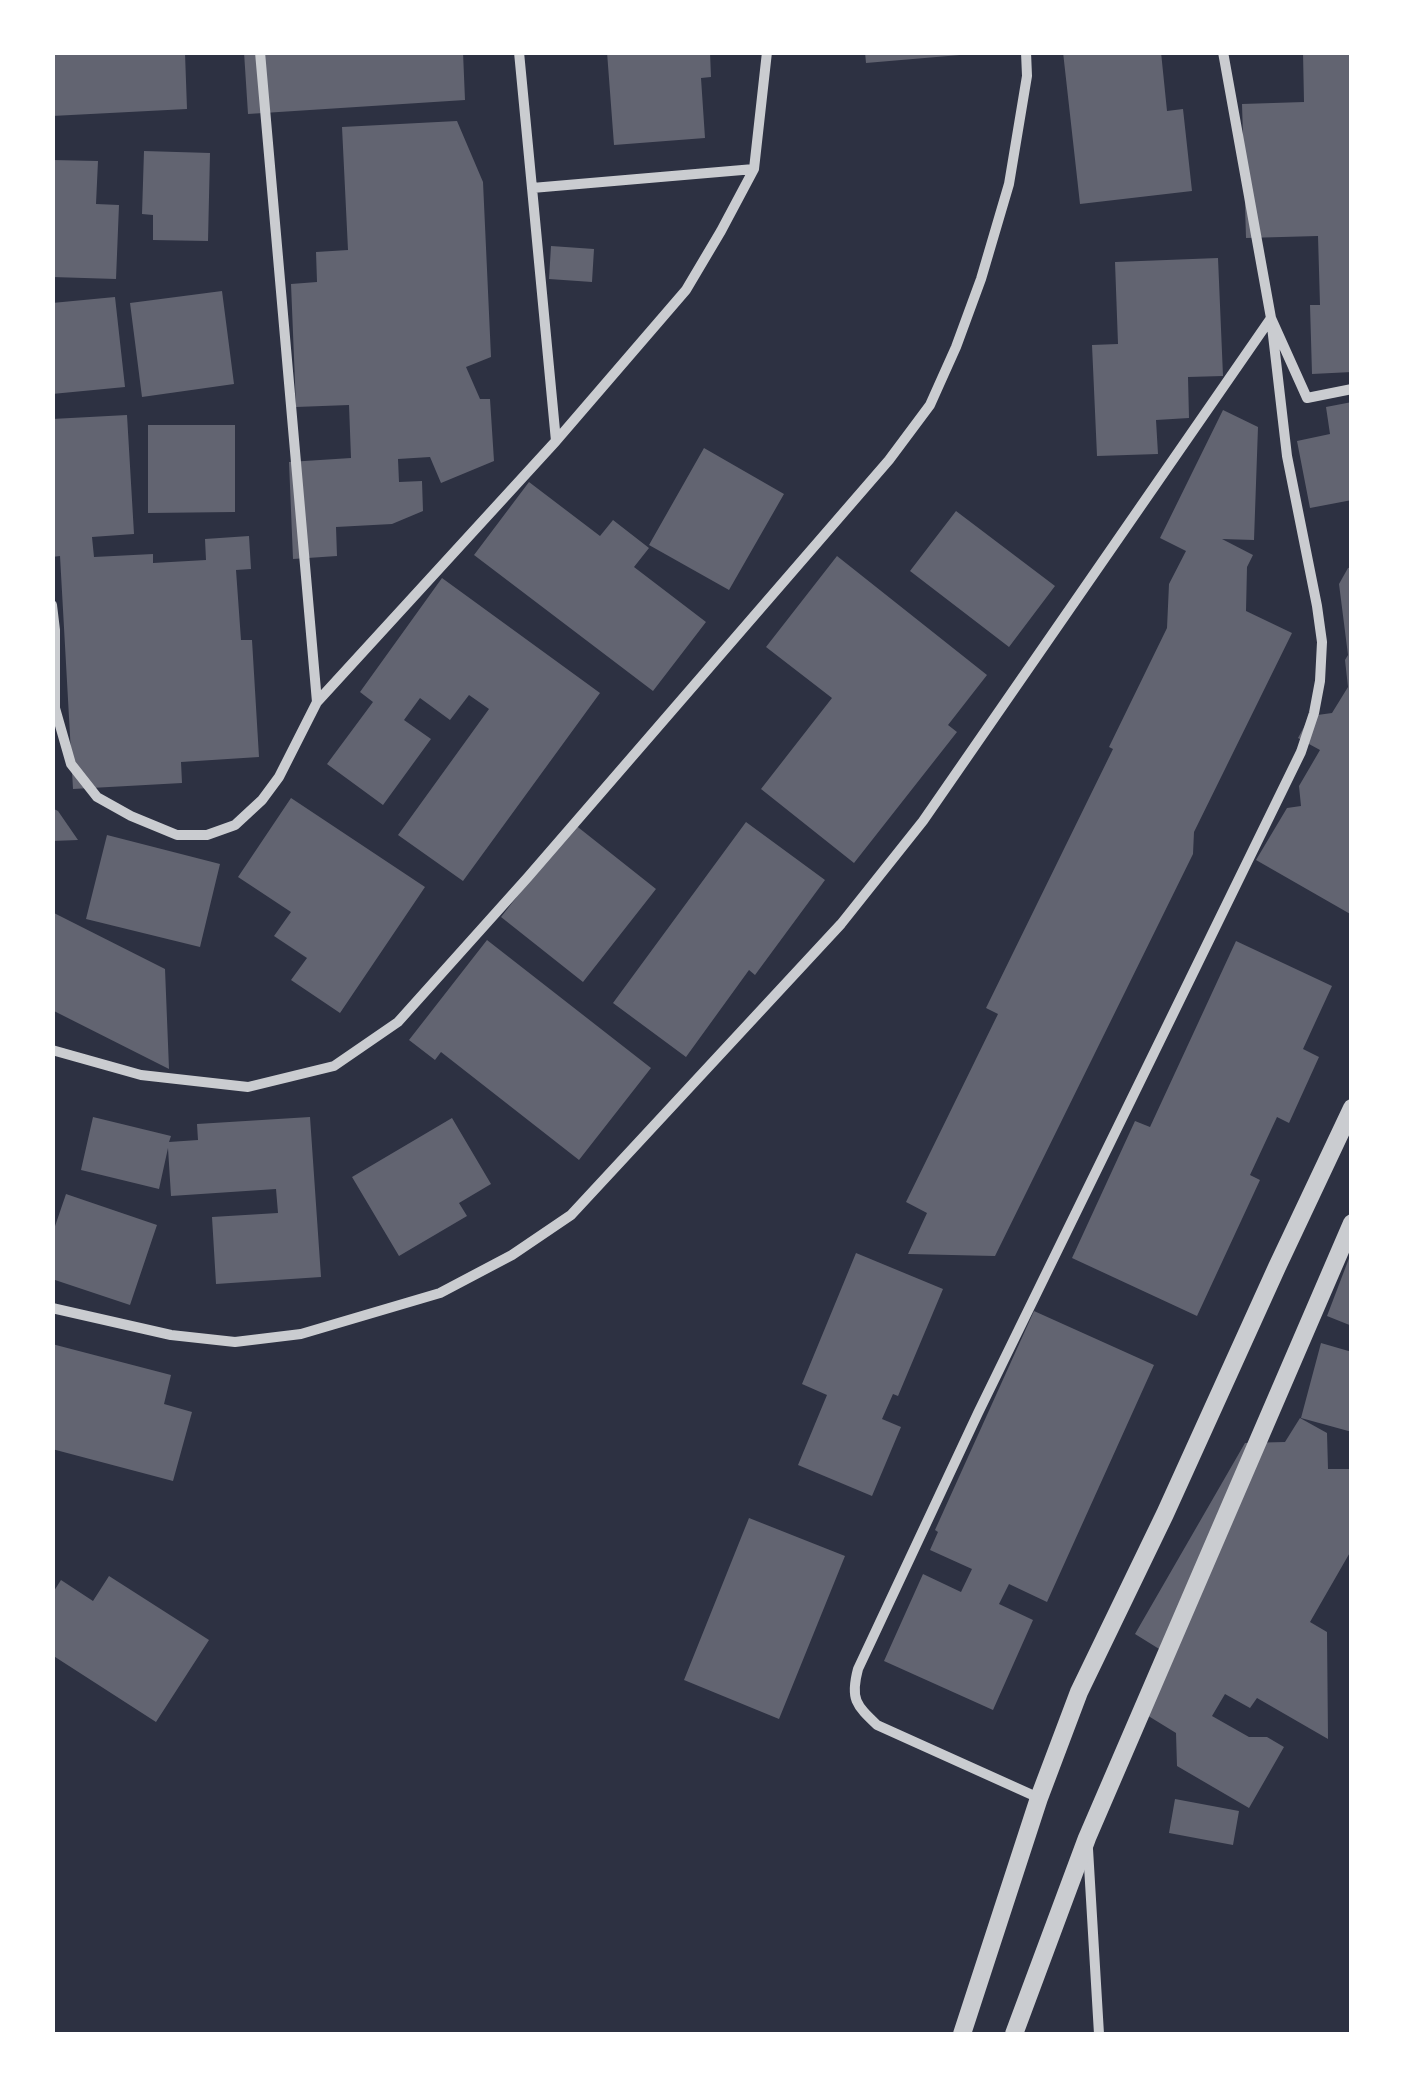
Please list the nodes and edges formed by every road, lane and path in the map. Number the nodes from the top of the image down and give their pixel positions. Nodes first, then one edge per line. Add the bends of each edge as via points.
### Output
1 (260, 52) edge
2 (518, 52) edge
3 (767, 52) edge
4 (1026, 52) edge
5 (1223, 52) edge
6 (754, 170) junction
7 (532, 188) junction
8 (1271, 318) junction
9 (1352, 390) edge
10 (556, 441) junction
11 (52, 605) edge
12 (316, 702) junction
13 (52, 1050) edge
14 (1352, 1108) edge
15 (1352, 1224) edge
16 (52, 1308) edge
17 (1039, 1798) junction
18 (1087, 1838) junction
19 (962, 2034) edge
20 (1014, 2034) edge
21 (1099, 2034) edge

1 - 12 street
2 - 7 street
3 - 6 street
4 - 13 street via 1009,184 981,279 930,405 398,1022 334,1066 248,1086 141,1075
5 - 8 street
6 - 7 street
6 - 10 street via 686,290
7 - 10 street
8 - 9 street via 1307,398
8 - 16 street via 923,820 841,924 571,1216 440,1292 301,1334 236,1342
8 - 17 street via 1287,456 1322,642 1314,712 1301,752 978,1413 853,1689 877,1724
10 - 12 street
11 - 12 street via 56,708 71,764 97,797 177,834 207,836 236,825 279,777
14 - 17 street via 1080,1692
15 - 18 street
17 - 19 street
18 - 20 street
18 - 21 street

